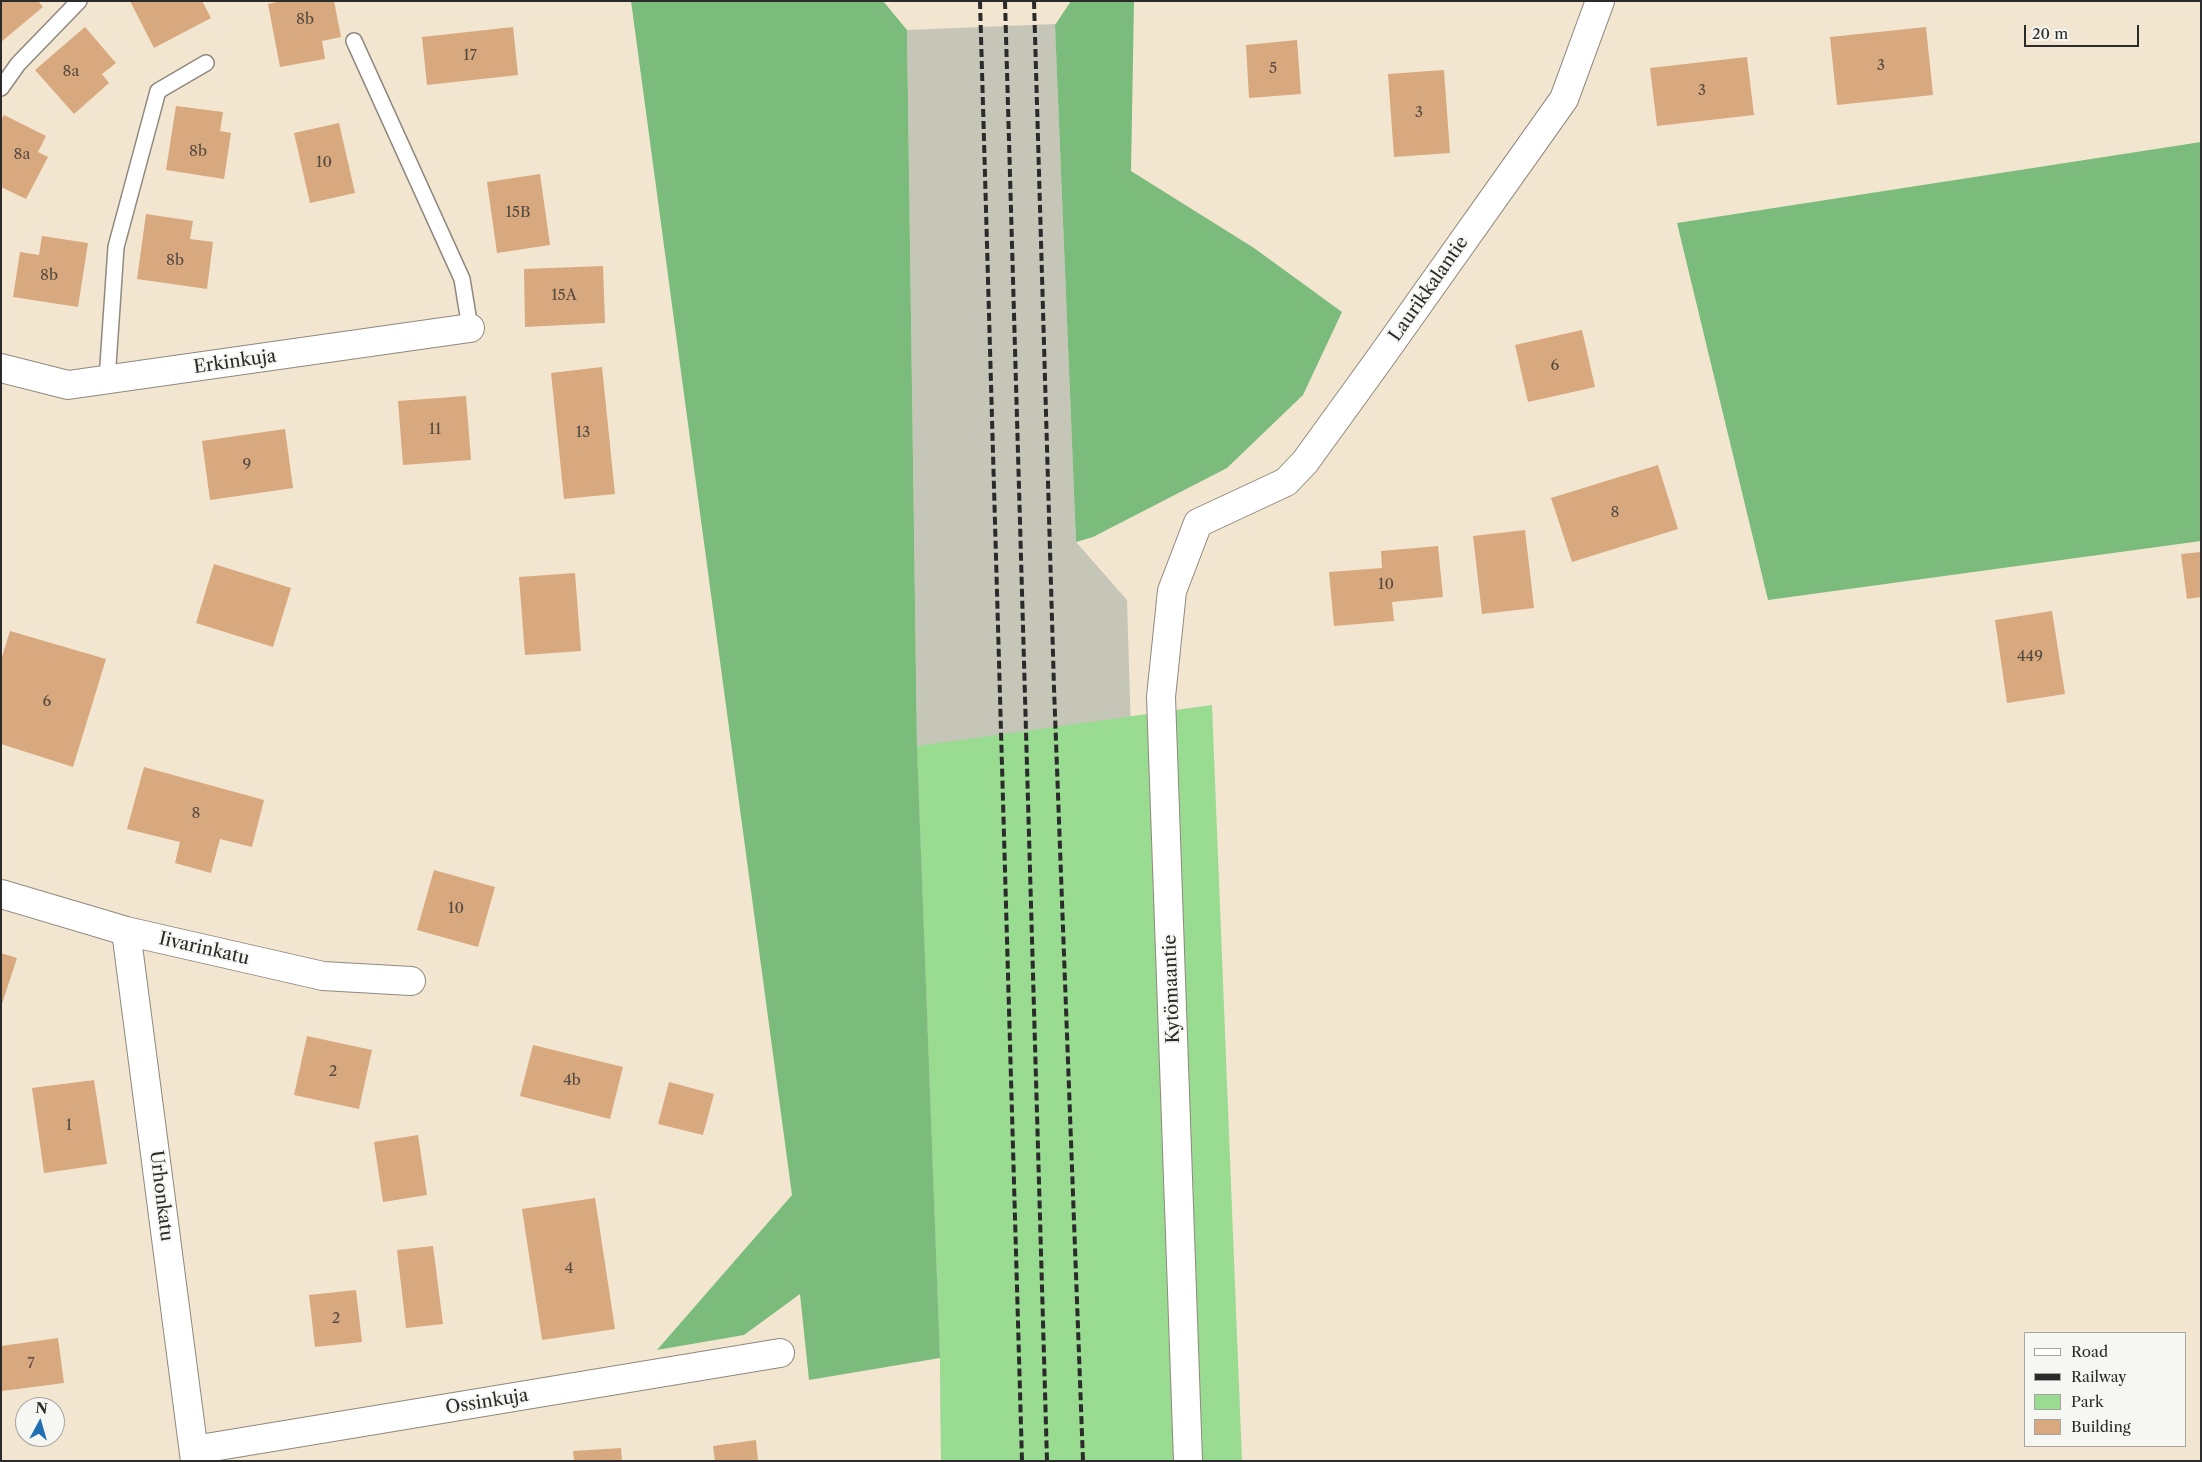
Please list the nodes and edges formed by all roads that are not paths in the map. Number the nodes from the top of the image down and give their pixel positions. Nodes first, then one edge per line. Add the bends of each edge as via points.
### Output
1 (79, 1) edge
2 (1600, 1) edge
3 (354, 41) dead end
4 (206, 63) dead end
5 (1, 88) edge
6 (470, 328) joint
7 (1, 368) edge
8 (107, 380) junction
9 (1198, 523) joint
10 (1, 894) edge
11 (126, 931) junction
12 (411, 981) dead end
13 (780, 1354) dead end
14 (194, 1455) edge
15 (1188, 1461) edge

1 - 5 lane via 18,64
2 - 9 street, Laurikkalantie via 1564,99 1304,462 1286,482
3 - 6 lane via 462,279
4 - 8 lane via 158,91 116,248
6 - 8 street, Erkinkuja
7 - 8 street, Erkinkuja via 68,385
9 - 15 street, Kytömaantie via 1172,592 1161,697
10 - 11 street, Iivarinkatu
11 - 12 street, Iivarinkatu via 323,976
11 - 14 street, Urhonkatu
13 - 14 street, Ossinkuja

